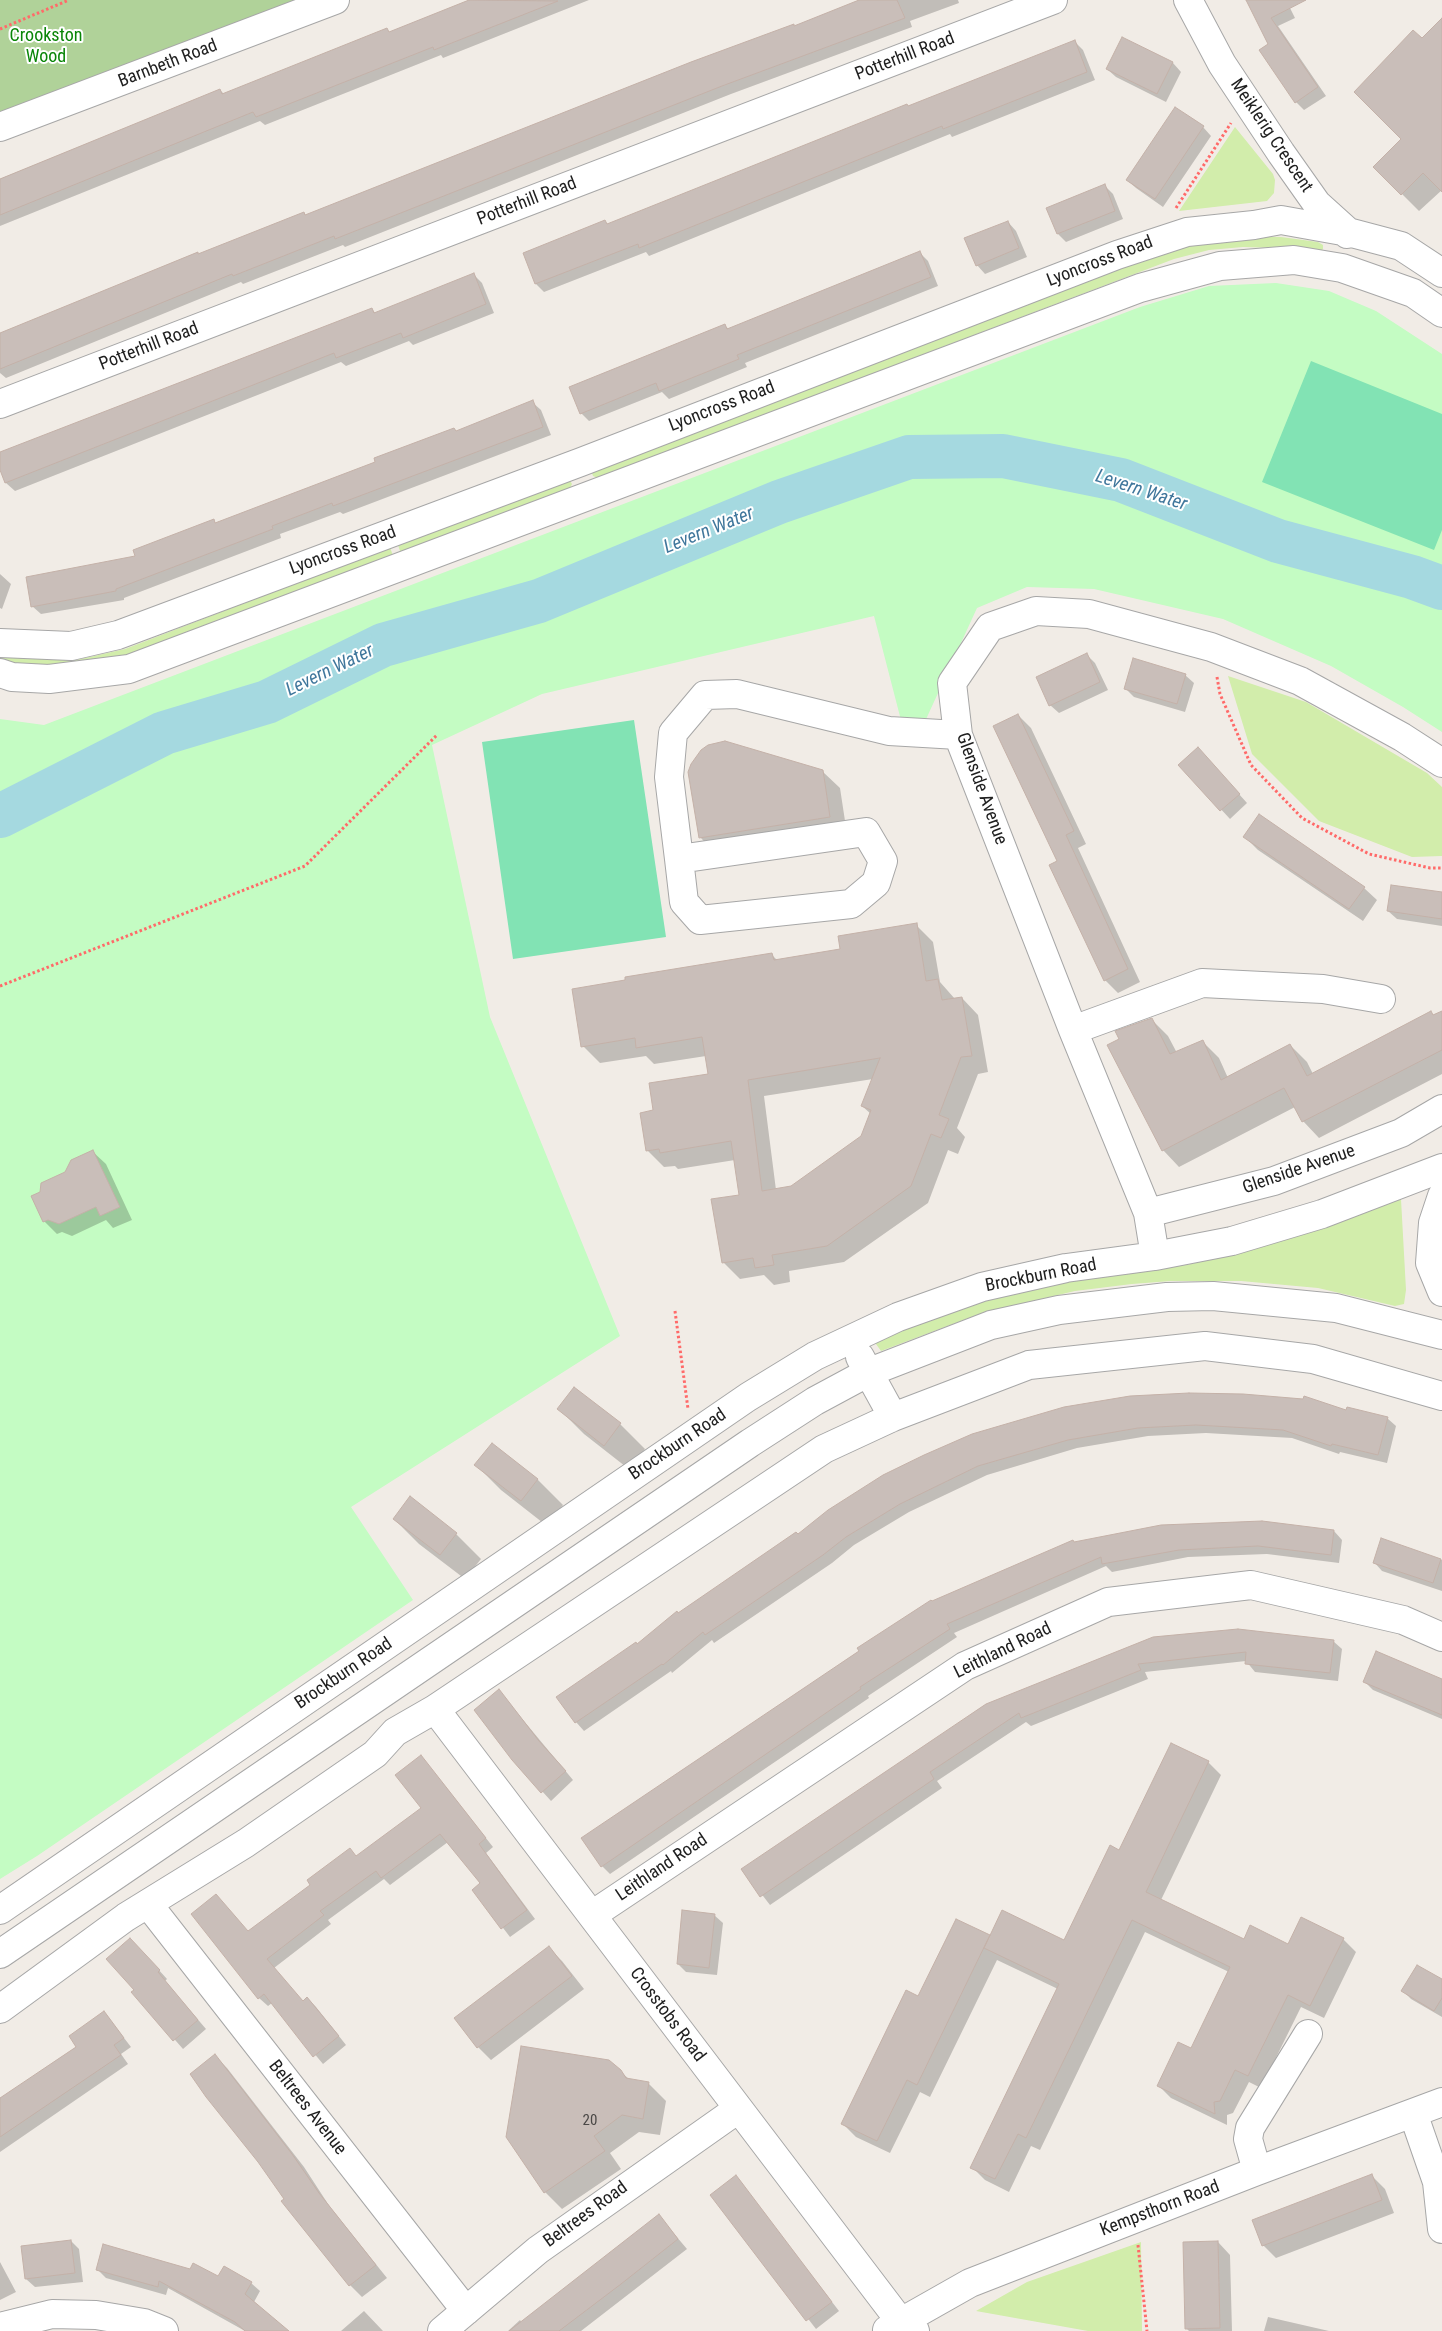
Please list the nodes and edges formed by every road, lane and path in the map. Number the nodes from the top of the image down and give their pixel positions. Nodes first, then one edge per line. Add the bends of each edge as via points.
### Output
1 (69, 0) edge
2 (335, 0) edge
3 (1053, 0) edge
4 (1188, 0) edge
5 (0, 30) edge
6 (1252, 108) junction
7 (0, 127) edge
8 (1305, 186) junction
9 (1281, 220) junction
10 (1348, 232) junction
11 (1166, 237) junction
12 (1342, 268) junction
13 (1442, 273) edge
14 (1442, 312) edge
15 (0, 404) edge
16 (581, 462) junction
17 (593, 494) junction
18 (0, 643) edge
19 (1212, 647) junction
20 (0, 674) edge
21 (437, 735) dead end
22 (958, 735) junction
23 (1442, 763) edge
24 (679, 859) junction
25 (1442, 868) edge
26 (0, 986) edge
27 (1381, 999) dead end
28 (1073, 1030) junction
29 (1442, 1109) edge
30 (1442, 1168) edge
31 (1442, 1196) edge
32 (1148, 1213) junction
33 (1155, 1256) junction
34 (1442, 1292) edge
35 (675, 1311) dead end
36 (1442, 1334) edge
37 (852, 1337) junction
38 (867, 1373) junction
39 (1442, 1396) edge
40 (689, 1415) dead end
41 (893, 1417) junction
42 (1442, 1637) edge
43 (435, 1709) junction
44 (245, 1742) junction
45 (265, 1773) junction
46 (148, 1904) junction
47 (0, 1910) edge
48 (592, 1915) junction
49 (0, 1954) edge
50 (0, 2008) edge
51 (1308, 2034) dead end
52 (1442, 2102) edge
53 (738, 2109) junction
54 (1413, 2113) junction
55 (1257, 2171) junction
56 (1136, 2219) junction
57 (1442, 2229) edge
58 (466, 2312) junction
59 (0, 2327) edge
60 (900, 2328) edge
61 (164, 2331) edge
62 (442, 2331) edge
63 (1147, 2331) edge

1 - 5 path
2 - 7 street, Barnbeth Road
3 - 15 street, Potterhill Road
4 - 6 street, Meiklerig Crescent via 1222,64
6 - 8 street, Meiklerig Crescent
6 - 11 path via 1231,123 1175,210
8 - 9 street via 1298,210
8 - 10 street, Meiklerig Crescent via 1318,204
9 - 10 street, Lyoncross Road
9 - 11 street, Lyoncross Road
10 - 12 street
10 - 13 street, Lyoncross Road via 1401,246
11 - 16 street, Lyoncross Road
12 - 14 street, Lyoncross Road via 1413,293
12 - 17 street, Lyoncross Road via 1294,260 1220,266 1140,288
16 - 17 street
16 - 18 street, Lyoncross Road via 118,635 71,646
17 - 20 street, Lyoncross Road via 129,669 50,679 12,678
19 - 22 street, Glenside Avenue via 1089,614 1036,611 1008,620 990,627 952,683
19 - 23 street, Glenside Avenue via 1300,681 1402,737
19 - 25 path via 1220,694 1251,765 1302,818 1369,854
21 - 26 path via 305,866
22 - 24 street via 889,731 737,694 705,694 673,733 669,777
22 - 28 street, Glenside Avenue
24 - 24 street via 866,832 883,861 876,883 851,904 700,920 684,902
27 - 28 street via 1323,989 1202,983
28 - 32 street, Glenside Avenue
29 - 32 street, Glenside Avenue via 1401,1134 1274,1181
30 - 33 street, Brockburn Road via 1282,1227 1232,1241
31 - 34 street via 1433,1222 1430,1263
32 - 33 street, Glenside Avenue
33 - 37 street, Brockburn Road via 1066,1268 982,1287
35 - 40 path
36 - 38 street, Brockburn Road via 1336,1308 1252,1298 1167,1297 1059,1310 991,1325
37 - 38 street
37 - 44 street, Brockburn Road via 748,1397
38 - 41 street
38 - 45 street, Brockburn Road via 785,1419
39 - 41 street via 1313,1359 1205,1346 1029,1365
41 - 43 street via 824,1449
42 - 48 street, Leithland Road via 1403,1620 1251,1585 1108,1602 965,1666
43 - 46 street via 395,1732 375,1754 246,1843
43 - 48 street, Crosstobs Road
44 - 45 street
44 - 47 street, Brockburn Road
45 - 49 street, Brockburn Road
46 - 50 street
46 - 58 street, Beltrees Avenue
48 - 53 street, Crosstobs Road
51 - 55 street via 1250,2128 1248,2139
52 - 54 street, Kempsthorn Road
53 - 58 street, Beltrees Road via 538,2250
53 - 60 street, Crosstobs Road
54 - 55 street, Kempsthorn Road
54 - 57 street via 1437,2182
55 - 56 street, Kempsthorn Road
56 - 60 street, Kempsthorn Road via 970,2283
56 - 63 path
58 - 62 street, Beltrees Road
59 - 61 street via 52,2314 96,2315 144,2323

